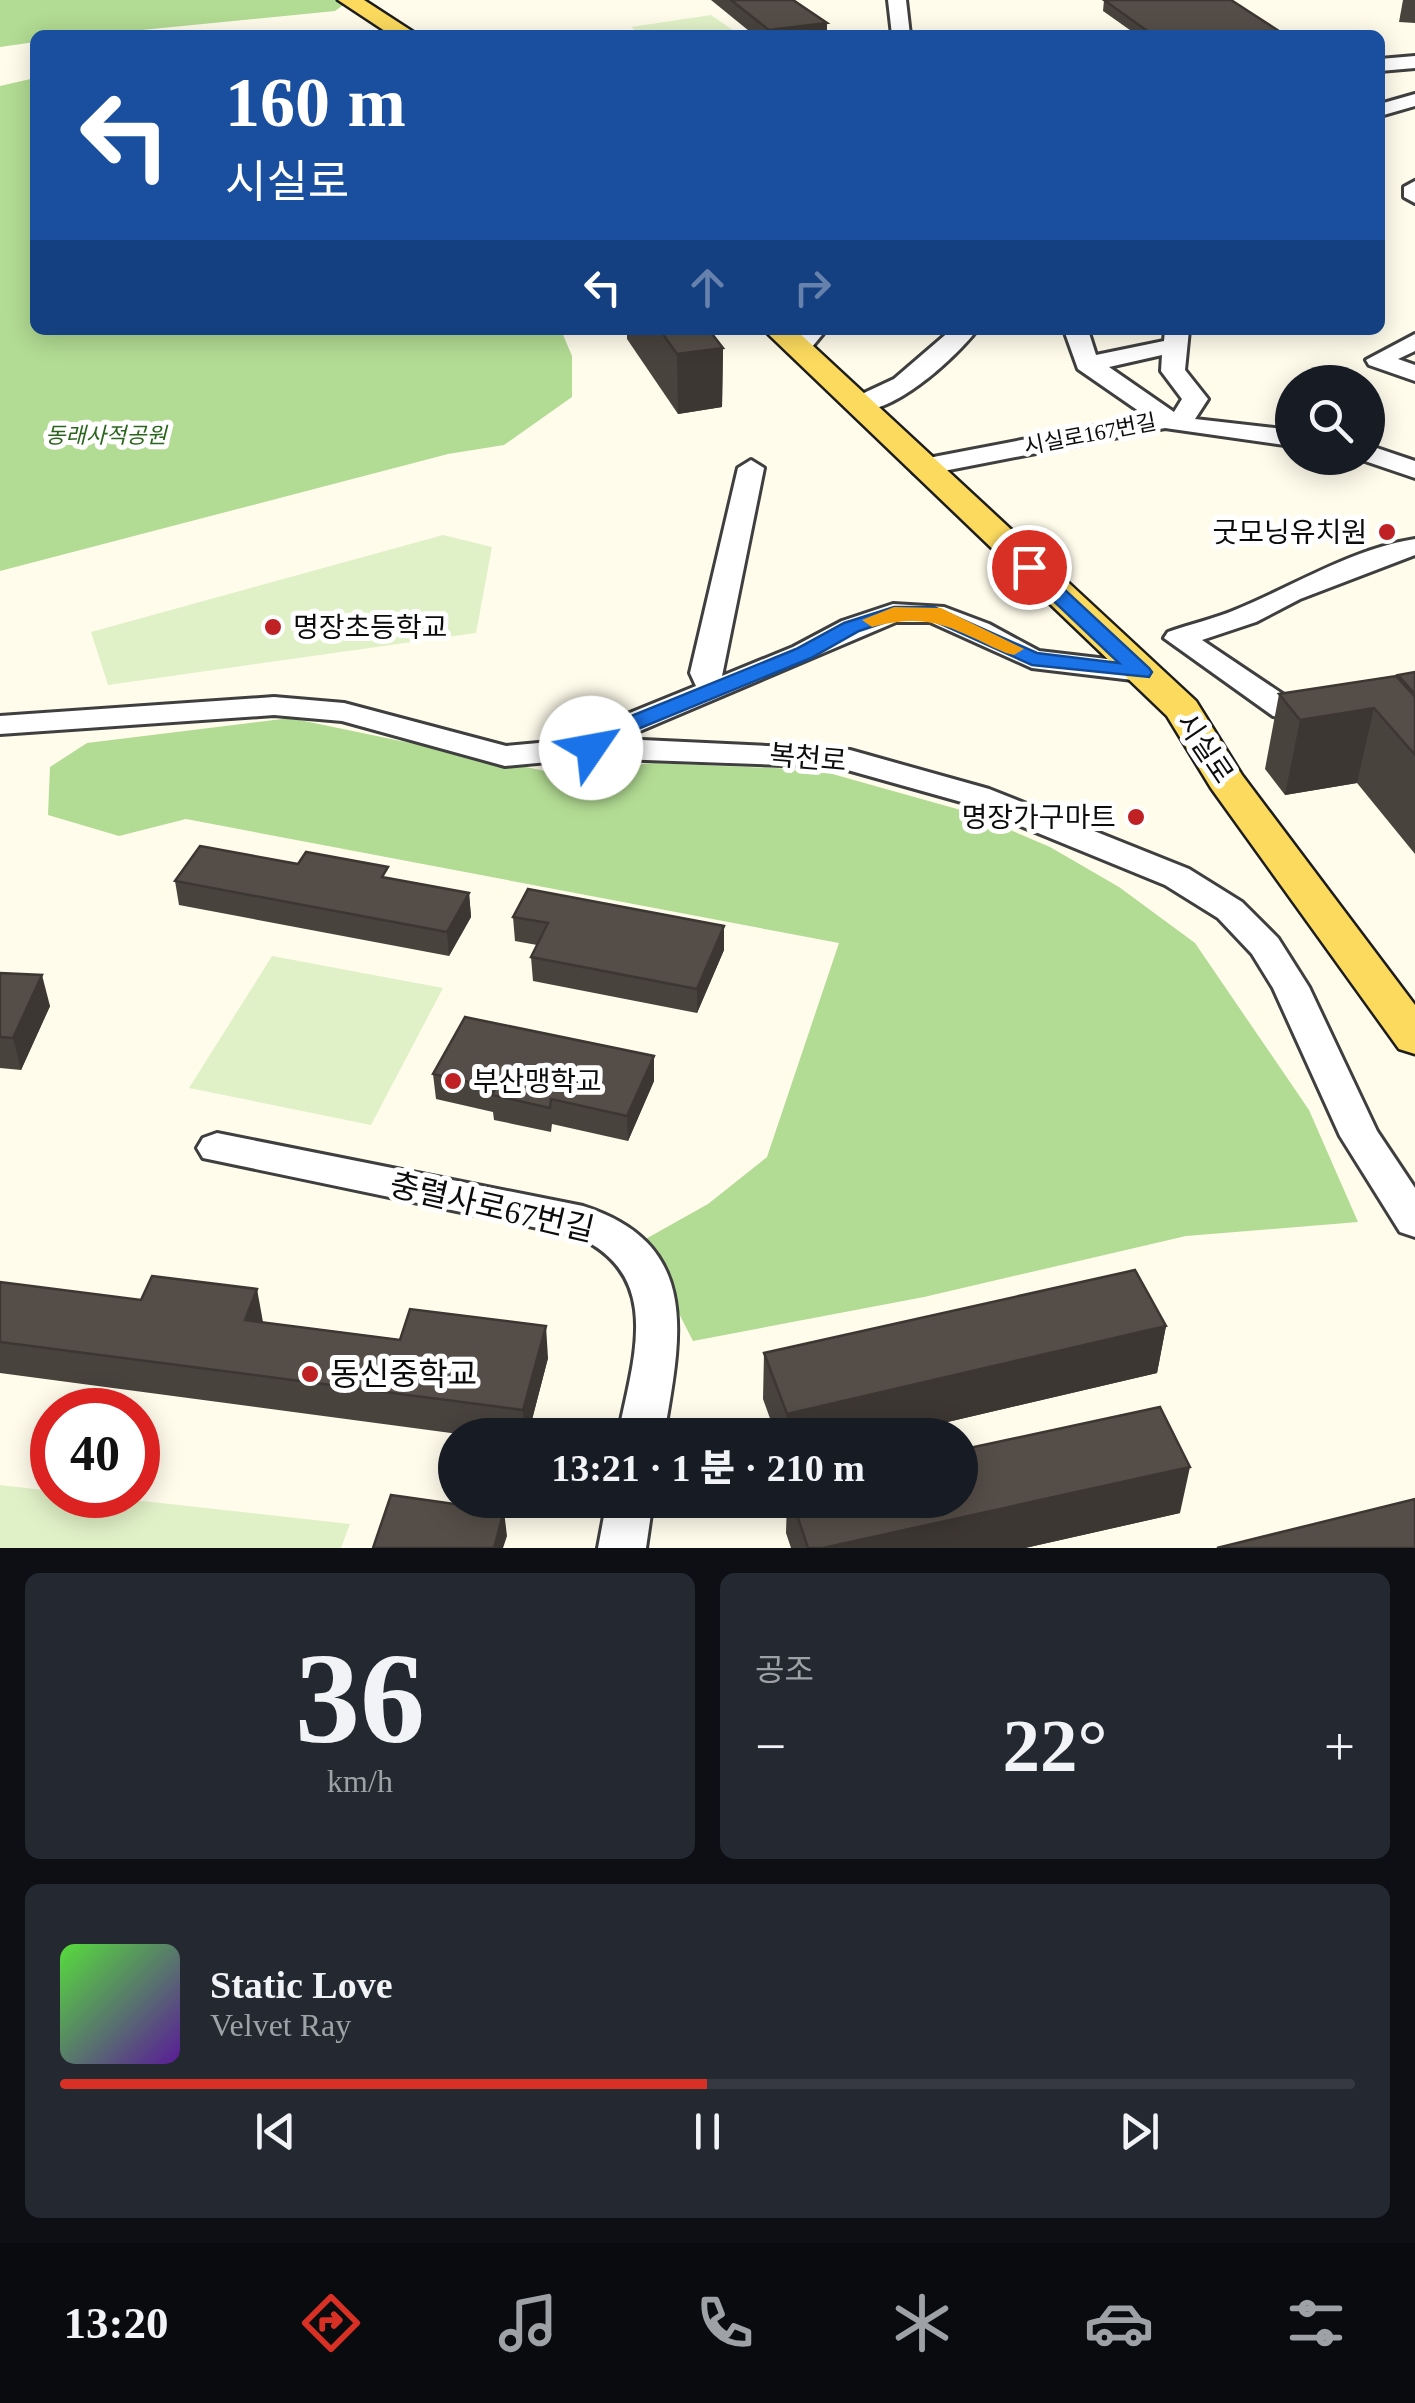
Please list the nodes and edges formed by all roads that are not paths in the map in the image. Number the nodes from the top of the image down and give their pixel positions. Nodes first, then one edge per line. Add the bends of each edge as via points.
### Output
1 (349, 0) edge
2 (898, 0) edge
3 (399, 30) edge
4 (901, 30) edge
5 (1415, 62) edge
6 (1385, 65) edge
7 (1415, 100) edge
8 (1385, 109) edge
9 (1415, 187) edge
10 (1415, 197) edge
11 (960, 335) edge
12 (1077, 335) edge
13 (797, 336) edge
14 (1176, 338) edge
15 (1415, 341) edge
16 (1091, 366) junction
17 (1415, 374) edge
18 (858, 405) junction
19 (1166, 420) junction
20 (1275, 436) edge
21 (1385, 459) edge
22 (923, 467) junction
23 (751, 468) dead end
24 (1415, 470) edge
25 (1415, 546) edge
26 (1141, 672) junction
27 (713, 691) junction
28 (1340, 703) edge
29 (0, 725) edge
30 (601, 749) junction
31 (1415, 1038) edge
32 (217, 1148) dead end
33 (1415, 1221) edge
34 (644, 1418) edge
35 (627, 1518) edge
36 (622, 1548) edge

1 - 3 main road
2 - 4 street
5 - 6 street
7 - 8 street
9 - 10 street
11 - 18 street via 898,391
12 - 16 street
13 - 18 main road, 시실로
14 - 16 street
14 - 19 street via 1173,370 1195,399 1182,418
15 - 17 street via 1378,360
16 - 19 street, 시실로167번길
18 - 22 main road, 시실로
19 - 20 street
19 - 22 street, 시실로167번길
21 - 24 street
22 - 26 main road, 시실로
23 - 27 street via 704,673
25 - 28 street via 1179,638 1284,710
26 - 27 street via 1032,658 934,613 894,613
26 - 31 main road, 시실로 via 1182,709 1225,779
27 - 30 street via 600,737
29 - 30 street, 복천로 via 274,706 344,712 506,756
30 - 33 street, 복천로 via 839,757 977,796 1176,877 1230,910 1265,946 1360,1136
32 - 34 street, 충렬사로67번길 via 584,1222 621,1240 648,1271 659,1327
35 - 36 street

